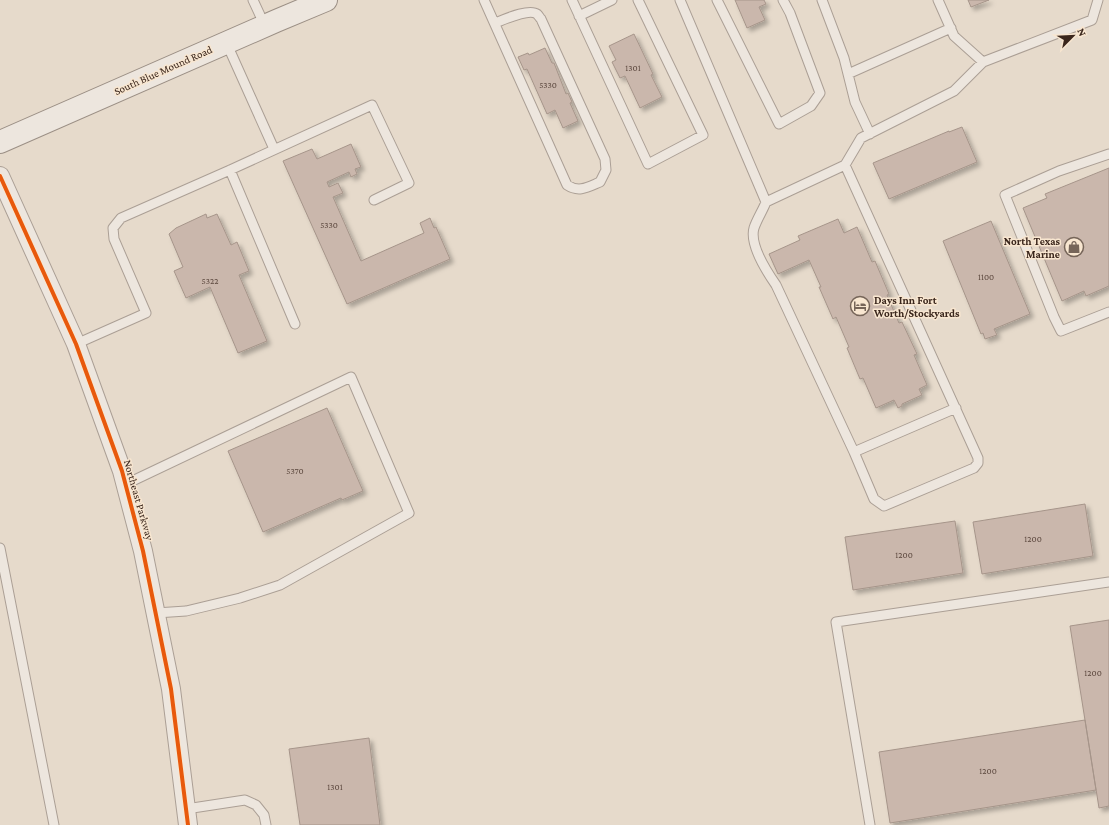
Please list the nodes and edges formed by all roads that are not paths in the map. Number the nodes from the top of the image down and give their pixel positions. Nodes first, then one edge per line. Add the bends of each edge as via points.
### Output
1 (253, 0) edge
2 (484, 0) edge
3 (572, 0) edge
4 (612, 0) edge
5 (638, 0) edge
6 (680, 0) edge
7 (717, 0) edge
8 (783, 0) edge
9 (822, 0) edge
10 (938, 0) edge
11 (1098, 0) edge
12 (315, 2) edge
13 (579, 16) junction
14 (495, 23) junction
15 (265, 26) junction
16 (951, 28) junction
17 (226, 42) junction
18 (983, 62) junction
19 (848, 74) junction
20 (870, 134) junction
21 (0, 142) edge
22 (274, 149) junction
23 (1109, 154) edge
24 (846, 165) junction
25 (230, 170) junction
26 (0, 176) edge
27 (374, 200) dead end
28 (766, 202) junction
29 (1109, 312) edge
30 (295, 324) dead end
31 (76, 344) junction
32 (956, 408) junction
33 (854, 452) junction
34 (126, 484) junction
35 (0, 548) edge
36 (1109, 582) edge
37 (156, 613) junction
38 (187, 817) edge
39 (54, 825) edge
40 (266, 825) edge
41 (870, 825) edge

1 - 15 lane
2 - 14 lane
3 - 13 lane
4 - 13 lane
5 - 13 lane via 703,135 648,164
6 - 28 lane
7 - 8 lane via 779,124 811,106 820,93
9 - 19 lane
10 - 16 lane
11 - 18 lane via 1092,20
12 - 15 main road, South Blue Mound Road
14 - 14 lane via 567,185 573,189 585,188 600,182 606,170 605,159 542,19 532,13
15 - 17 main road, South Blue Mound Road
16 - 18 lane via 954,36
16 - 19 lane
17 - 21 main road, South Blue Mound Road
17 - 22 lane
18 - 20 lane via 954,91
19 - 20 lane via 855,102
20 - 24 lane via 861,138
22 - 25 lane
22 - 27 lane via 372,105 409,183
23 - 29 lane via 1059,171 1005,195 1061,331
24 - 28 lane
24 - 32 lane
25 - 30 lane
25 - 31 lane via 121,218 113,228 114,239 146,313
26 - 31 street, Northeast Parkway
28 - 33 lane via 754,229 755,248 776,286
31 - 34 street, Northeast Parkway
32 - 33 lane
32 - 33 lane via 978,458 974,468 884,506 874,499
34 - 37 street, Northeast Parkway
34 - 37 lane via 351,377 409,512 280,585 186,611
35 - 39 lane
36 - 41 lane via 836,622
37 - 38 street, Northeast Parkway via 171,689
38 - 40 lane via 245,800 256,805 264,815

